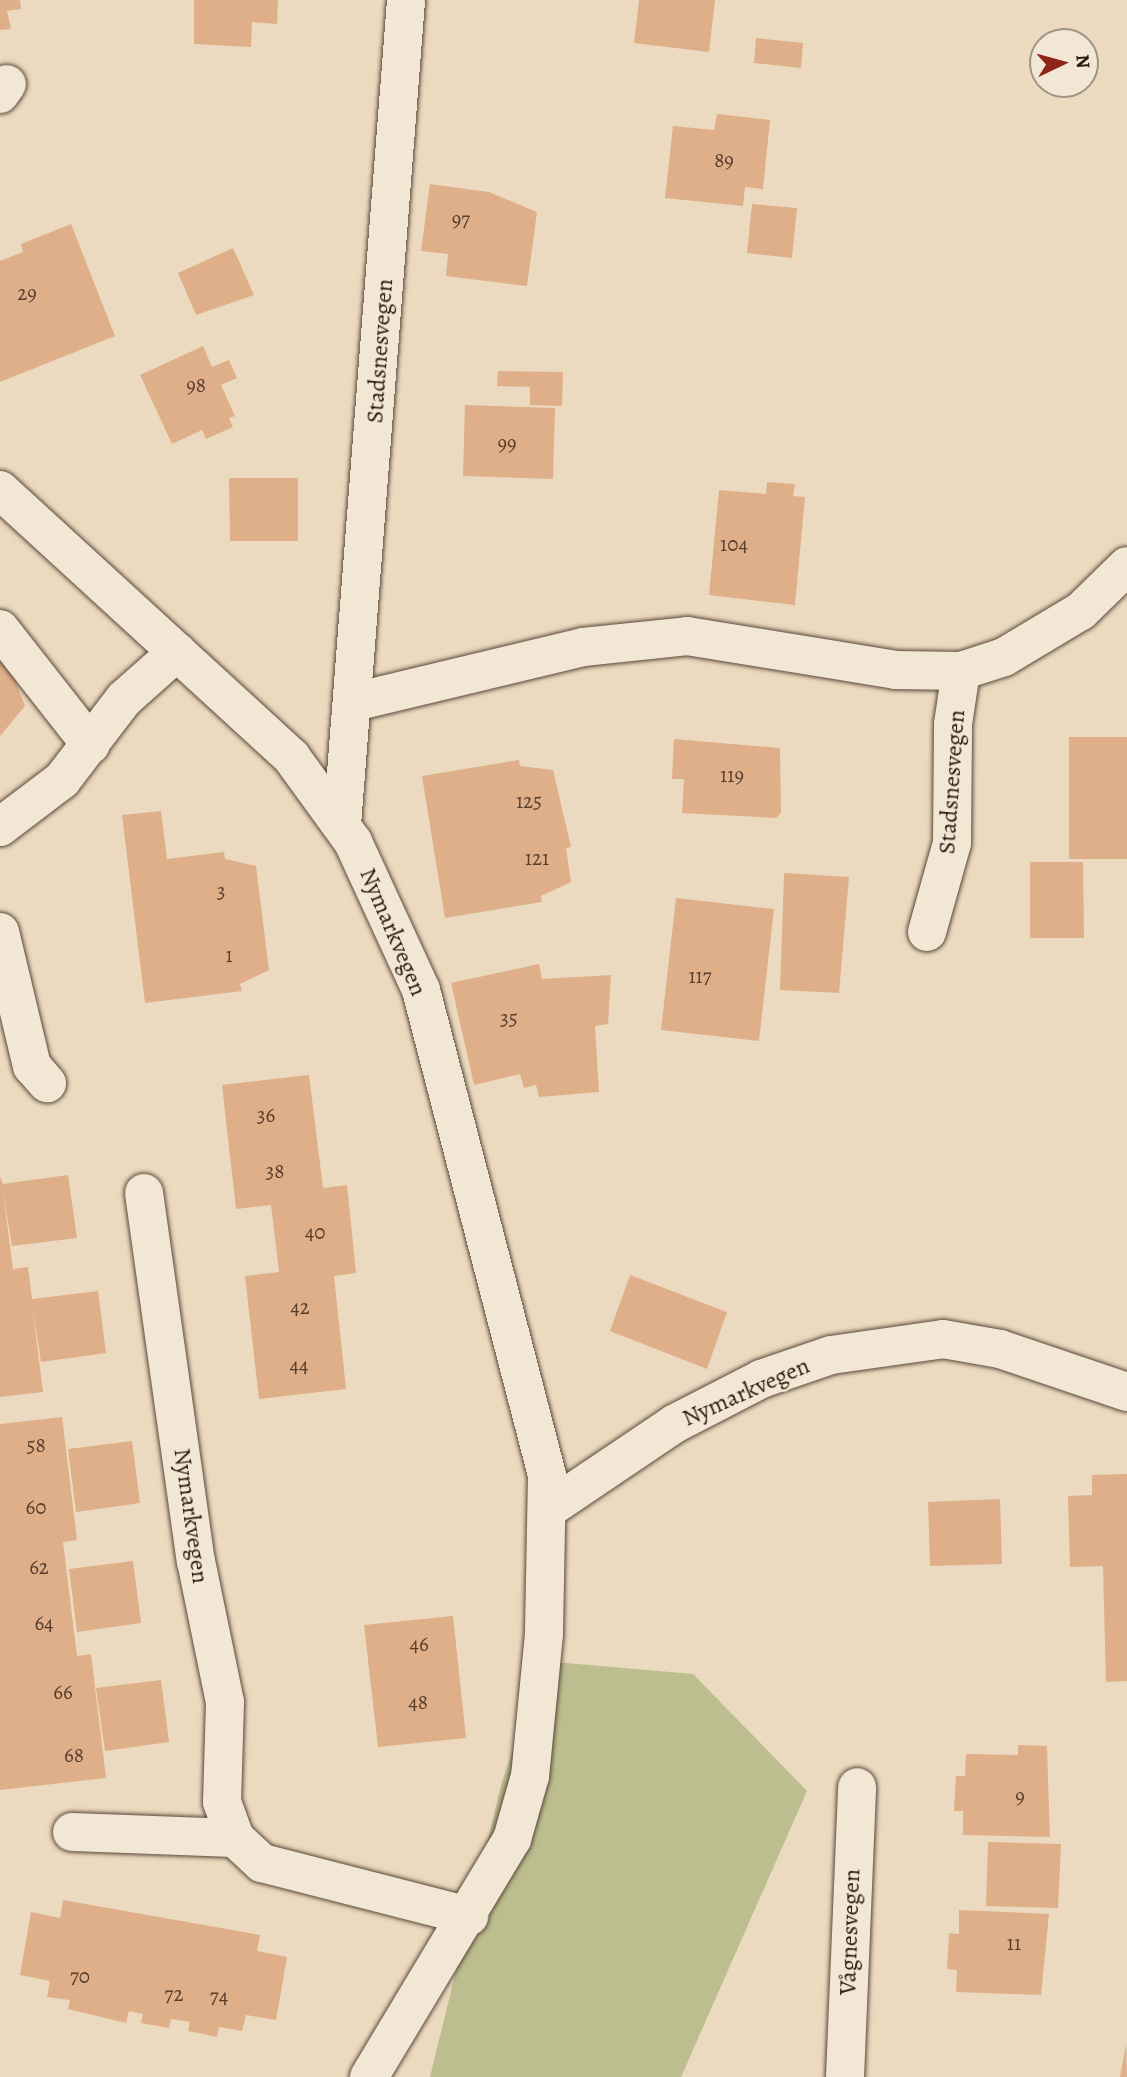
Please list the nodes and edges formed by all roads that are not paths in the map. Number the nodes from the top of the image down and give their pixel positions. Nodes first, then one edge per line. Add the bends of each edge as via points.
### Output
1 (406, 0) edge
2 (0, 490) edge
3 (1127, 566) edge
4 (0, 629) edge
5 (177, 652) junction
6 (961, 671) junction
7 (354, 702) junction
8 (91, 745) junction
9 (342, 825) junction
10 (0, 827) edge
11 (0, 932) edge
12 (928, 932) dead end
13 (47, 1083) dead end
14 (144, 1193) dead end
15 (1127, 1392) edge
16 (548, 1509) junction
17 (857, 1787) dead end
18 (72, 1832) dead end
19 (235, 1838) junction
20 (469, 1916) junction
21 (369, 2077) edge
22 (845, 2077) edge

1 - 7 street, Stadsnesvegen
2 - 5 street, Nymarkvegen
3 - 6 street via 1081,611 1003,657
4 - 8 street
5 - 8 street via 124,699
5 - 9 street, Nymarkvegen via 292,758
6 - 7 street via 896,670 687,636 639,638
6 - 12 street, Stadsnesvegen via 953,724 953,844
7 - 9 street, Stadsnesvegen
8 - 10 street via 62,780
9 - 16 street, Nymarkvegen via 421,990 535,1424
11 - 13 street via 32,1066
14 - 19 street, Nymarkvegen via 196,1561 225,1702 222,1802
15 - 16 street, Nymarkvegen via 1000,1349 943,1339 831,1355 761,1380 674,1424
16 - 20 street, Nymarkvegen via 530,1776 512,1839
17 - 22 street, Vågnesvegen
18 - 19 street
19 - 20 street, Nymarkvegen via 262,1863
20 - 21 street, Nymarkvegen

